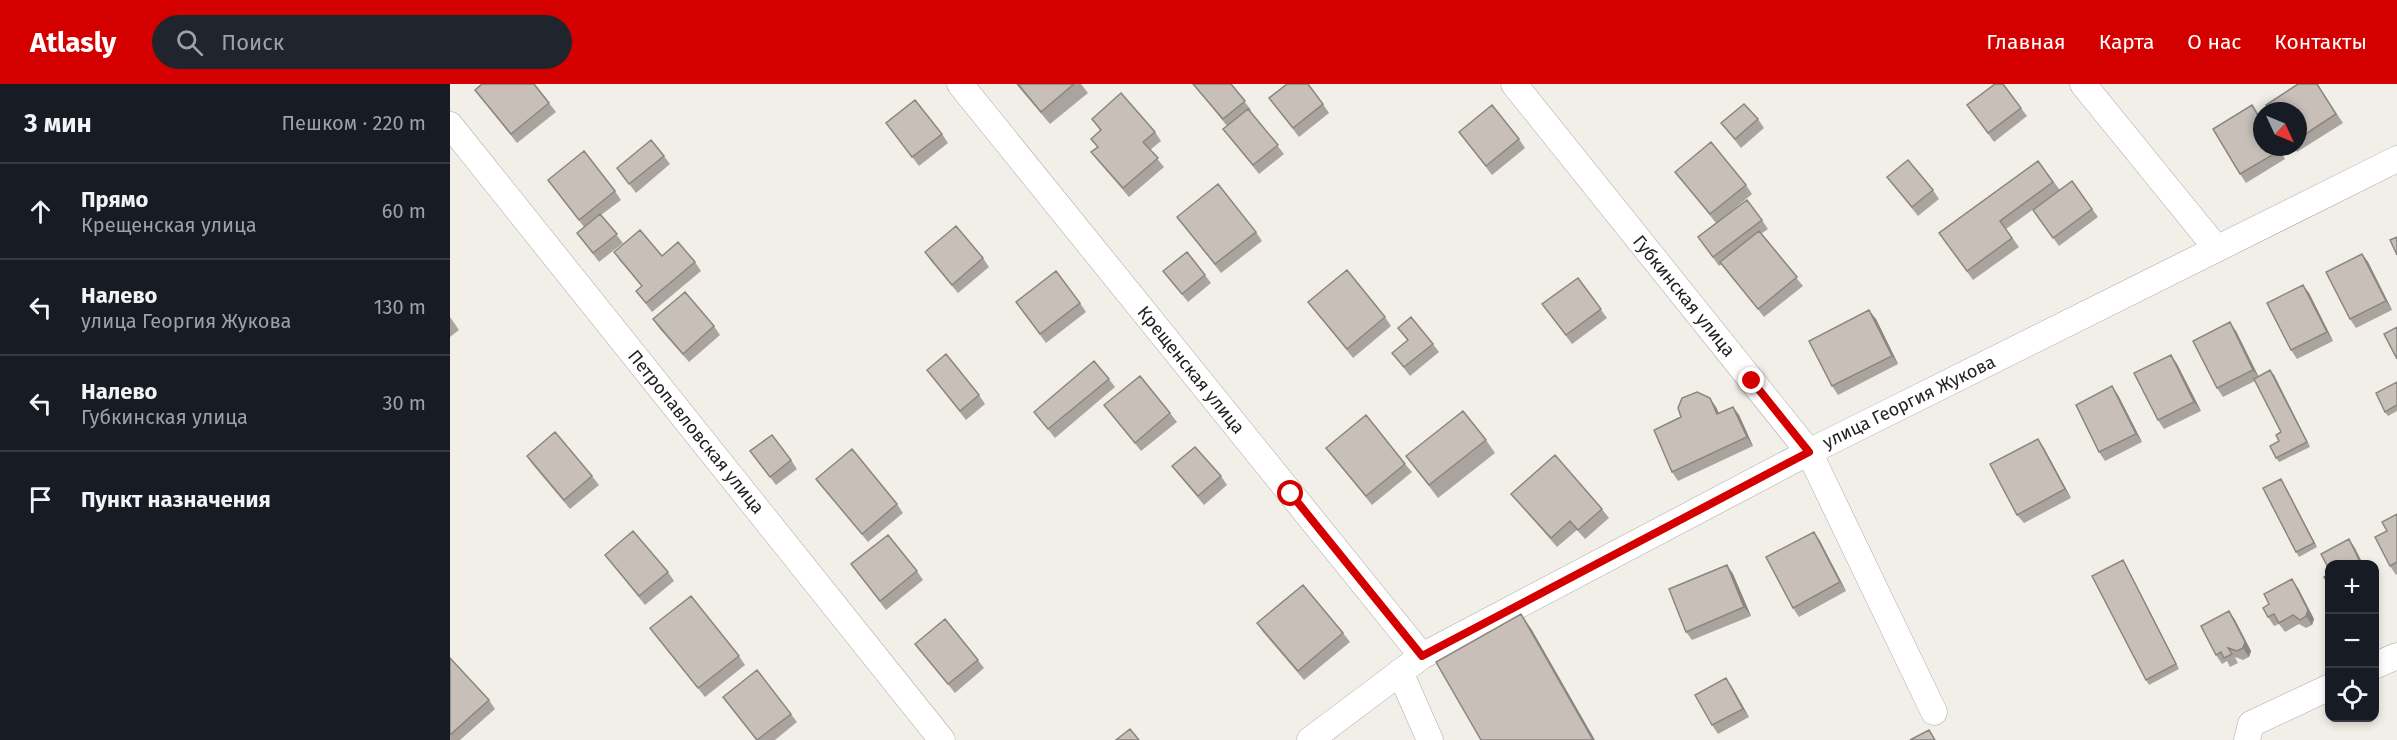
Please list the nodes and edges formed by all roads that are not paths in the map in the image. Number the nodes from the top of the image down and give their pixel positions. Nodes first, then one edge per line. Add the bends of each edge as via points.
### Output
1 (960, 84) edge
2 (1514, 84) edge
3 (2083, 84) edge
4 (450, 125) edge
5 (2397, 159) edge
6 (2217, 249) junction
7 (1809, 452) junction
8 (1422, 656) junction
9 (2397, 656) edge
10 (2379, 664) edge
11 (1400, 672) junction
12 (2325, 689) edge
13 (1934, 712) dead end
14 (942, 740) edge
15 (1310, 740) edge
16 (1430, 740) edge
17 (2247, 740) edge

1 - 8 street, Крещенская улица
2 - 7 street, Губкинская улица
3 - 6 street
4 - 14 street, Петропавловская улица
5 - 6 street, улица Георгия Жукова
6 - 7 street, улица Георгия Жукова
7 - 8 street, улица Георгия Жукова
7 - 13 street, Губкинская улица
8 - 11 street, улица Георгия Жукова
9 - 10 street
11 - 15 street, улица Георгия Жукова
11 - 16 street
12 - 17 street via 2251,724

